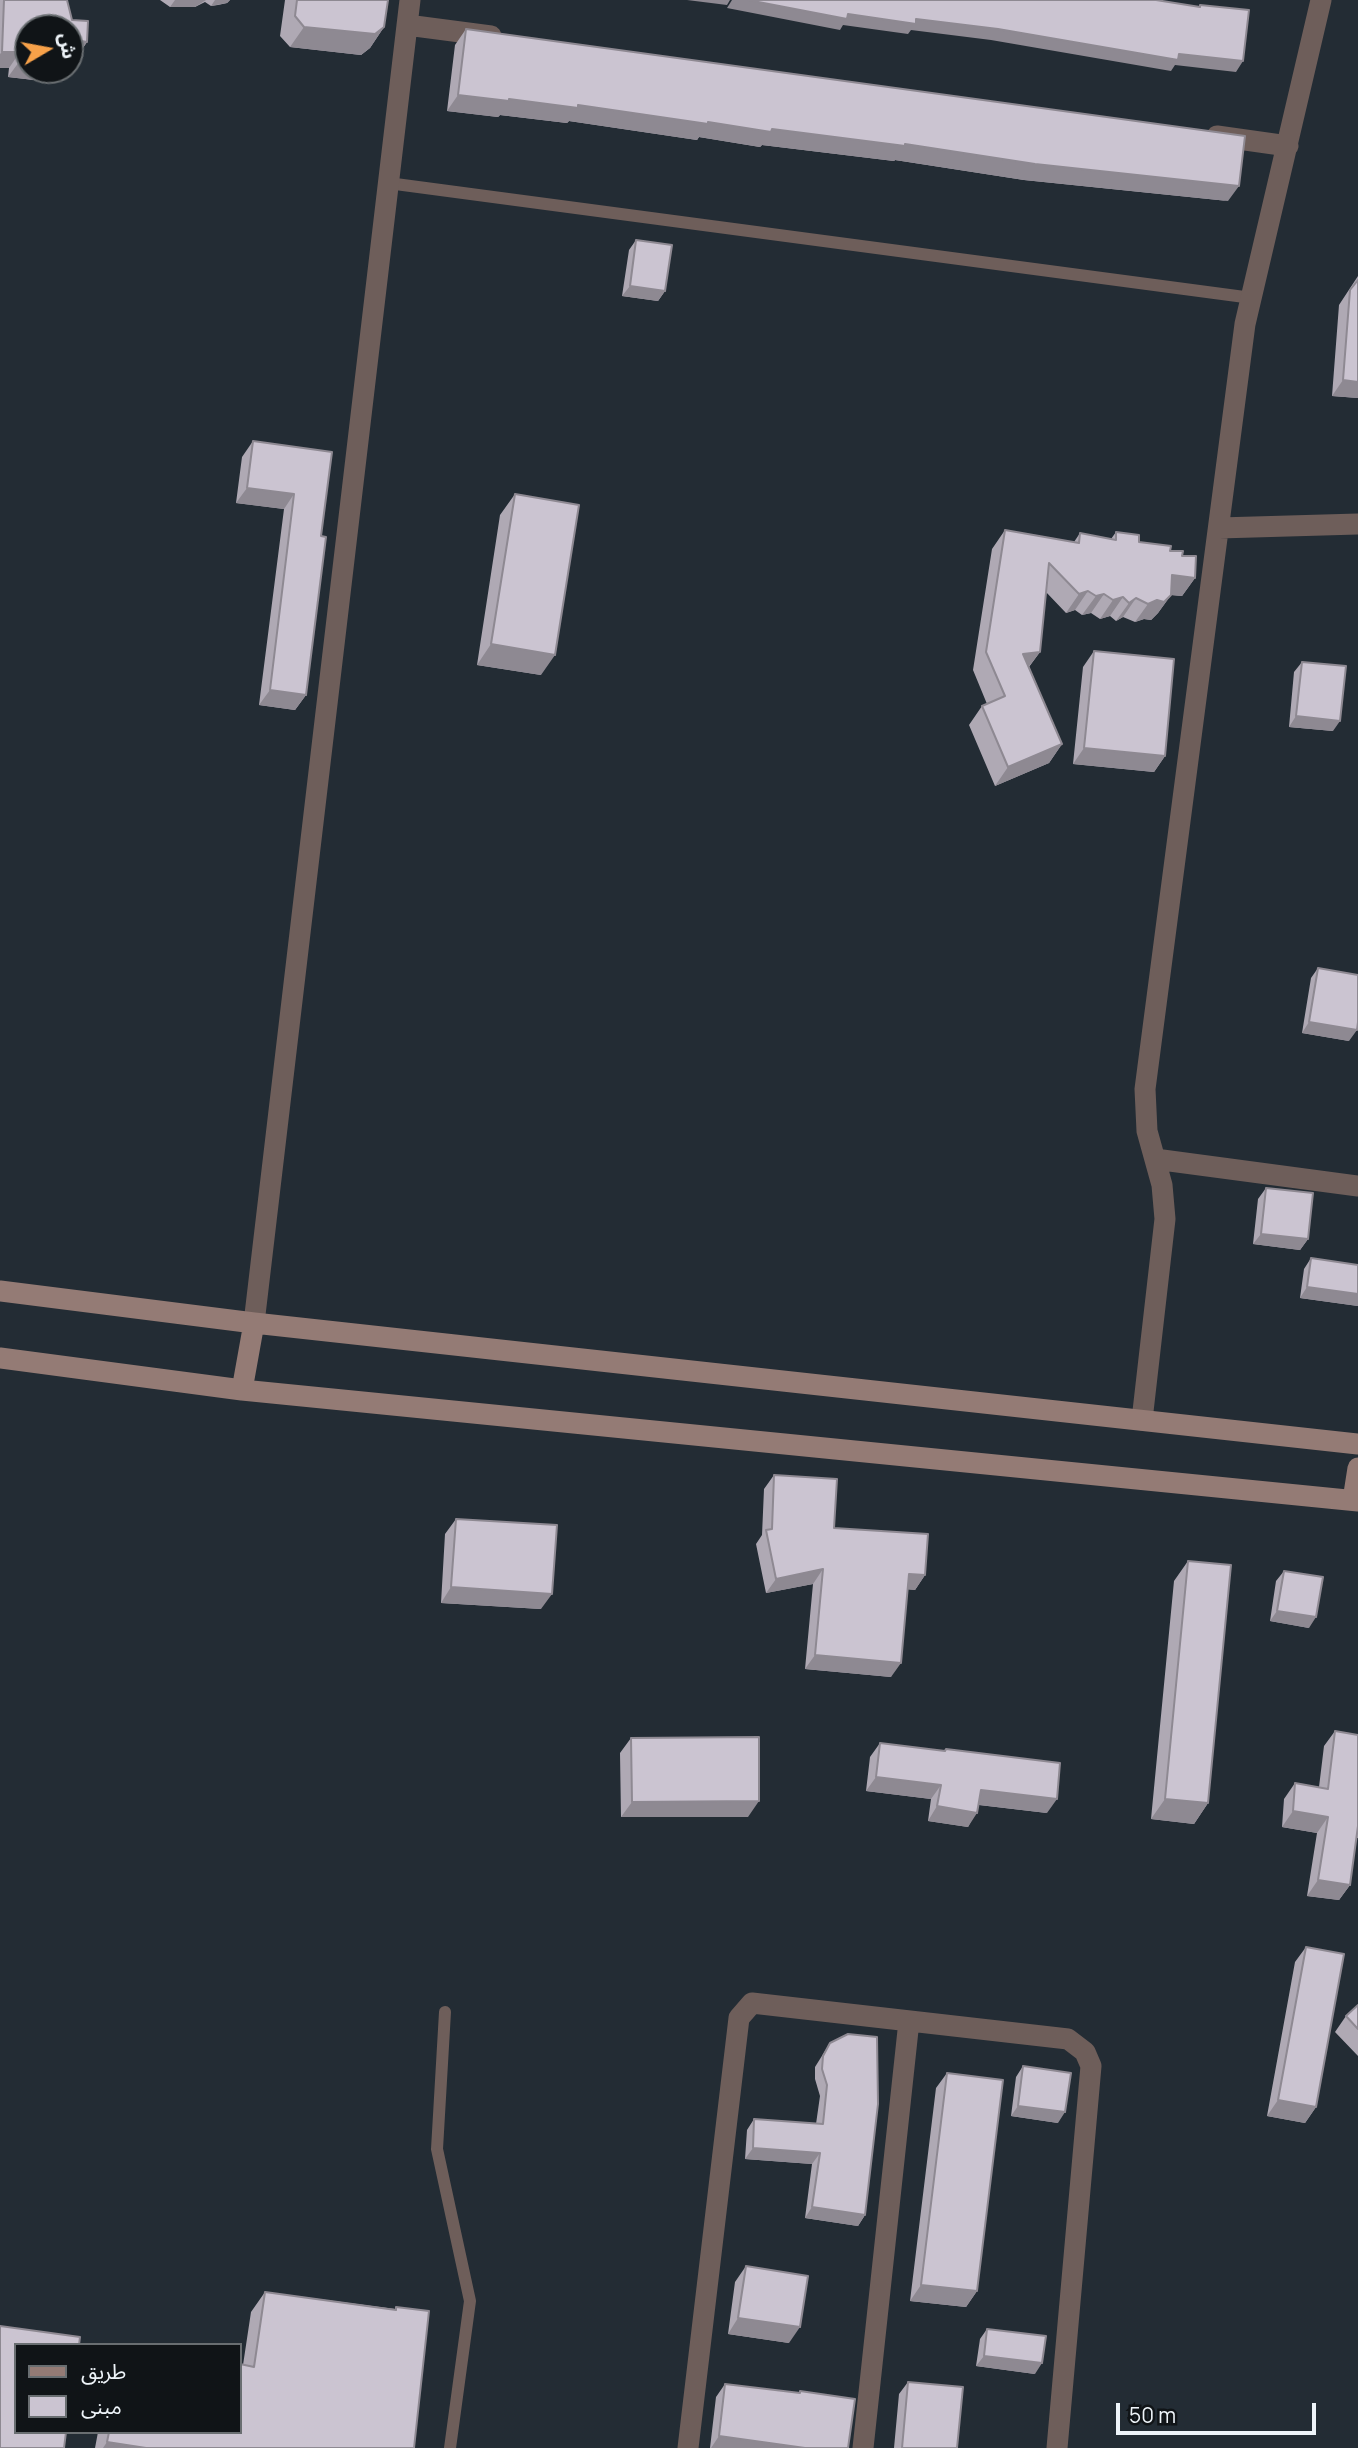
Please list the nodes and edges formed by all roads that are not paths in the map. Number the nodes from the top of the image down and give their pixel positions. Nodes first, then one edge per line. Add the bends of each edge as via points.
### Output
1 (410, 0) edge
2 (1321, 0) edge
3 (407, 25) junction
4 (517, 40) edge
5 (1191, 132) edge
6 (1287, 146) junction
7 (388, 183) junction
8 (1252, 298) junction
9 (1358, 524) edge
10 (1219, 528) junction
11 (1155, 1159) junction
12 (1358, 1186) edge
13 (0, 1291) edge
14 (254, 1323) junction
15 (0, 1358) edge
16 (242, 1390) junction
17 (1142, 1420) junction
18 (1358, 1444) edge
19 (1358, 1468) edge
20 (1356, 1500) edge
21 (445, 2012) dead end
22 (909, 2021) junction
23 (450, 2448) edge
24 (688, 2448) edge
25 (863, 2448) edge
26 (1057, 2448) edge

1 - 3 street
2 - 6 street
3 - 4 street
3 - 7 street
5 - 6 street
6 - 8 street
7 - 8 lane
7 - 14 street
8 - 10 street
9 - 10 street
10 - 11 street via 1146,1089 1147,1131
11 - 12 street
11 - 17 street via 1163,1185 1165,1219
13 - 14 main road
14 - 16 main road
14 - 17 main road
15 - 16 main road
16 - 20 main road
17 - 18 main road
19 - 20 main road
21 - 23 lane via 437,2149 470,2301
22 - 24 street via 752,2003 739,2018
22 - 25 street
22 - 26 street via 1068,2039 1085,2052 1091,2066

